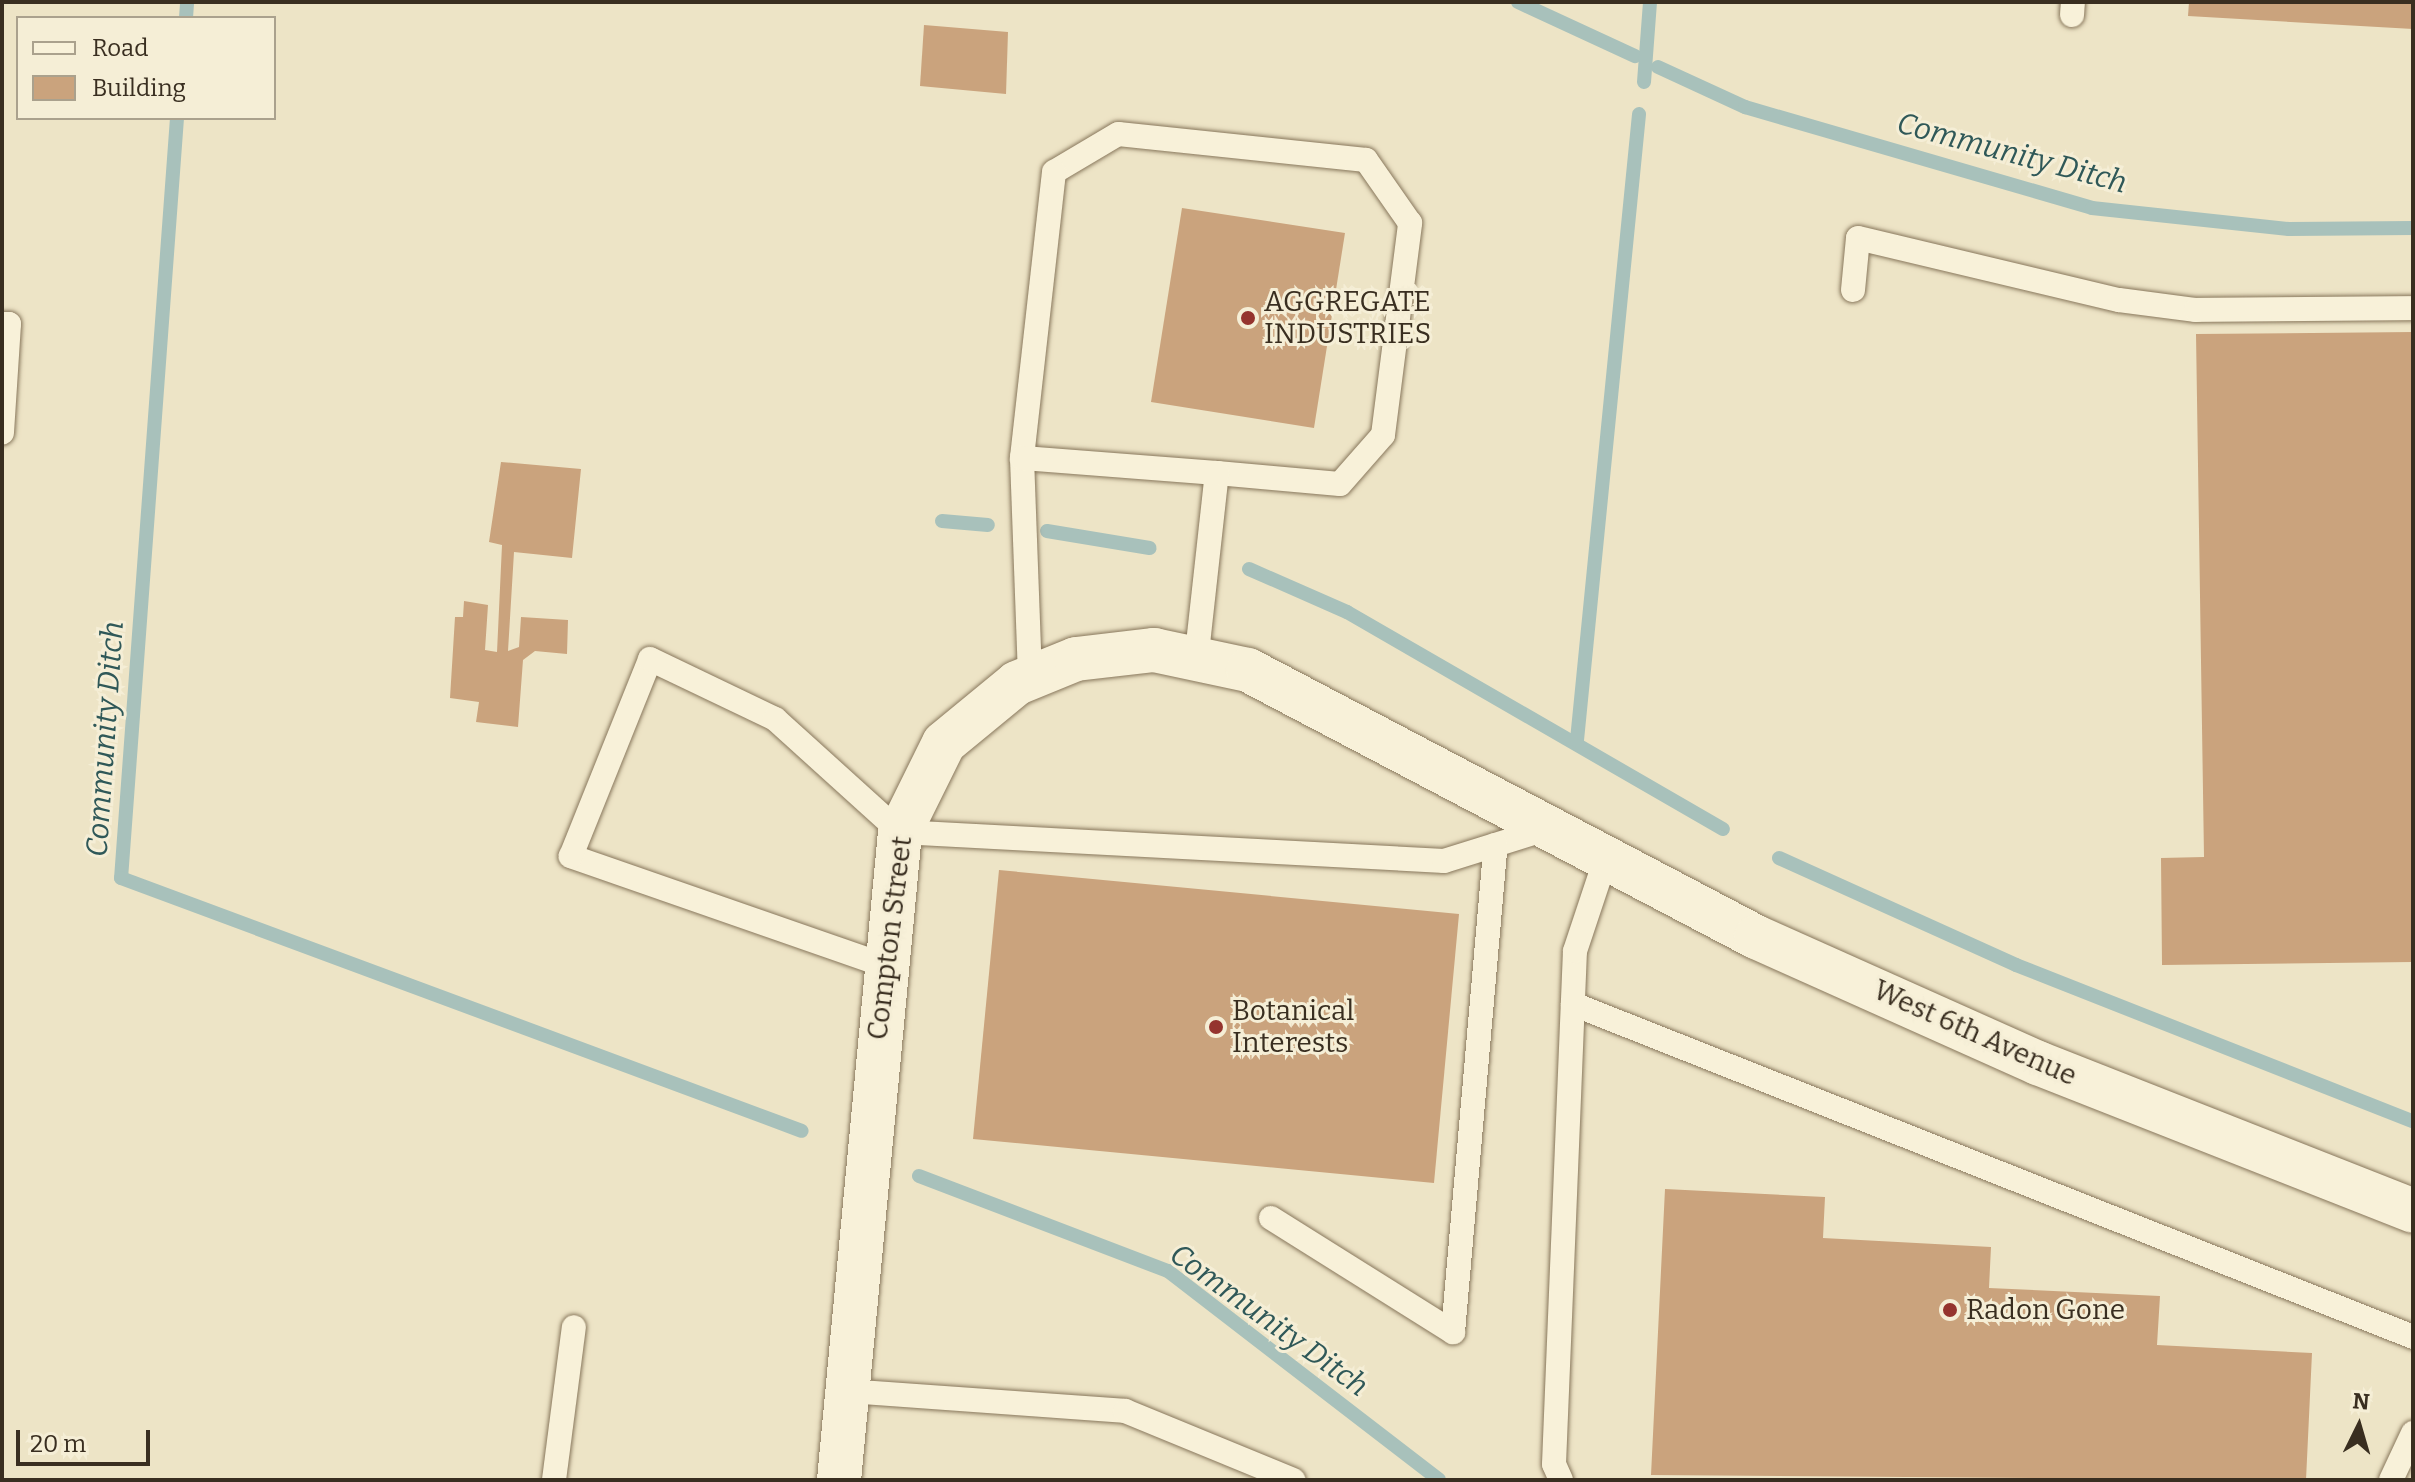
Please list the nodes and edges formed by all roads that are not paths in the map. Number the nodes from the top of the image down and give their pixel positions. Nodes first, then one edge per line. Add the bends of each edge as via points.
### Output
1 (1853, 290) dead end
2 (2413, 308) edge
3 (2, 324) edge
4 (2, 433) edge
5 (1022, 458) junction
6 (1217, 473) junction
7 (1197, 653) junction
8 (1030, 676) junction
9 (1549, 828) junction
10 (900, 832) junction
11 (1496, 845) junction
12 (1606, 858) junction
13 (886, 966) junction
14 (1573, 1004) junction
15 (2413, 1211) edge
16 (1271, 1218) dead end
17 (574, 1327) dead end
18 (2413, 1337) edge
19 (847, 1391) junction
20 (2413, 1433) edge
21 (554, 1480) edge
22 (839, 1480) edge
23 (1293, 1480) edge
24 (1561, 1480) edge
25 (2391, 1480) edge

1 - 2 lane via 1858,238 2134,302 2196,310
3 - 4 lane via 9,324
5 - 6 lane
5 - 6 lane via 1054,172 1118,134 1366,160 1410,223 1383,435 1340,484
5 - 8 lane
6 - 7 lane
7 - 8 street, Compton Street via 1154,650 1076,659
7 - 9 street, Compton Street via 1248,670
8 - 10 street, Compton Street via 944,743
9 - 11 lane
9 - 12 street, West 6th Avenue
10 - 11 lane via 1444,861
10 - 13 street, Compton Street
10 - 13 lane via 775,719 650,659 571,856
11 - 16 lane via 1453,1332
12 - 14 lane via 1575,951
12 - 15 street, West 6th Avenue via 1756,937 2038,1063
13 - 19 street, Compton Street
14 - 18 lane
14 - 24 lane via 1554,1464
17 - 21 lane
19 - 22 street, Compton Street
19 - 23 lane via 1125,1411
20 - 25 lane

